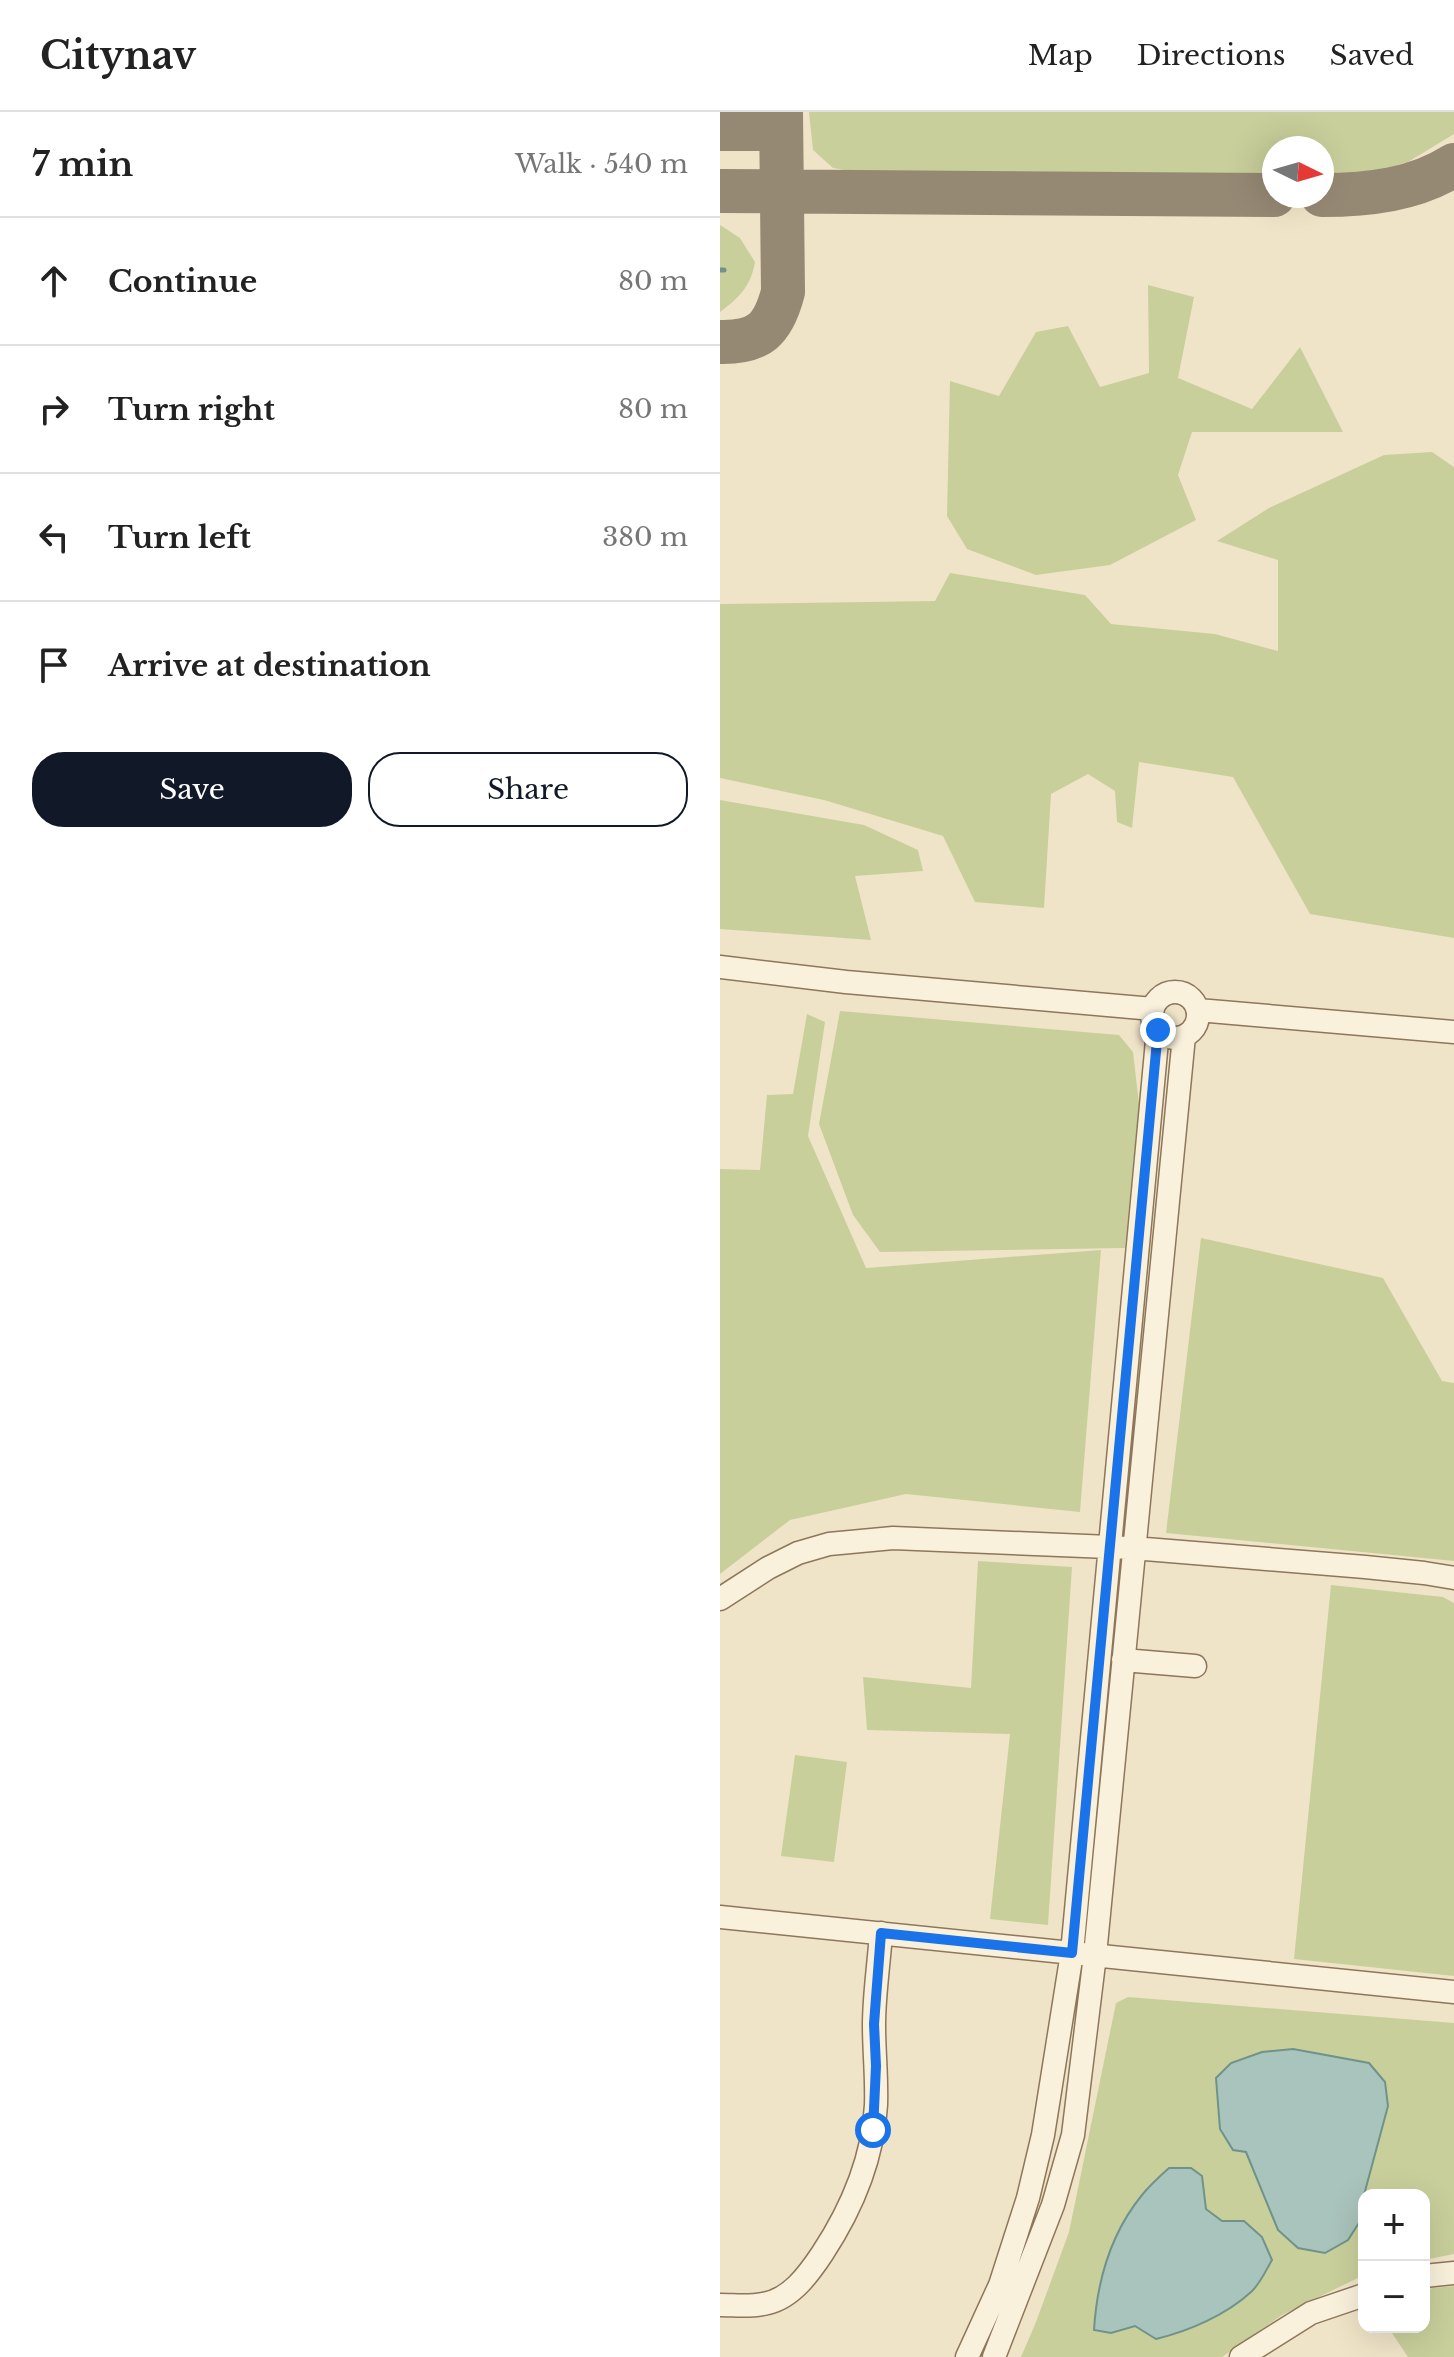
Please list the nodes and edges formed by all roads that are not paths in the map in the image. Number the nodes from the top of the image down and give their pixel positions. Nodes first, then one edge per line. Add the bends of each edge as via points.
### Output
1 (720, 967) edge
2 (1198, 1010) junction
3 (1155, 1019) junction
4 (1454, 1032) edge
5 (1184, 1036) junction
6 (1110, 1548) junction
7 (1133, 1548) junction
8 (1454, 1578) edge
9 (720, 1599) edge
10 (1123, 1660) junction
11 (1195, 1666) dead end
12 (720, 1917) edge
13 (881, 1933) junction
14 (1072, 1953) junction
15 (1095, 1955) junction
16 (1454, 1992) edge
17 (1454, 2273) edge
18 (1430, 2275) edge
19 (1358, 2297) edge
20 (720, 2305) edge
21 (967, 2357) edge
22 (994, 2357) edge
23 (1241, 2357) edge

1 - 3 street via 1056,999
2 - 3 street via 1190,997 1175,992 1161,997
2 - 4 street
2 - 5 street via 1196,1026
3 - 5 street via 1170,1037
3 - 6 street
5 - 7 street
6 - 7 street
6 - 9 street via 893,1538 844,1542 798,1553
6 - 14 street
7 - 8 street
7 - 10 street
10 - 11 street
10 - 15 street
12 - 13 street
13 - 14 street
13 - 20 street via 873,2130 850,2205 807,2277 784,2296 765,2304
14 - 15 street
14 - 21 street via 1028,2198 1000,2285
15 - 16 street
15 - 22 street via 1073,2135 1053,2205
17 - 18 street
19 - 23 street via 1311,2313

